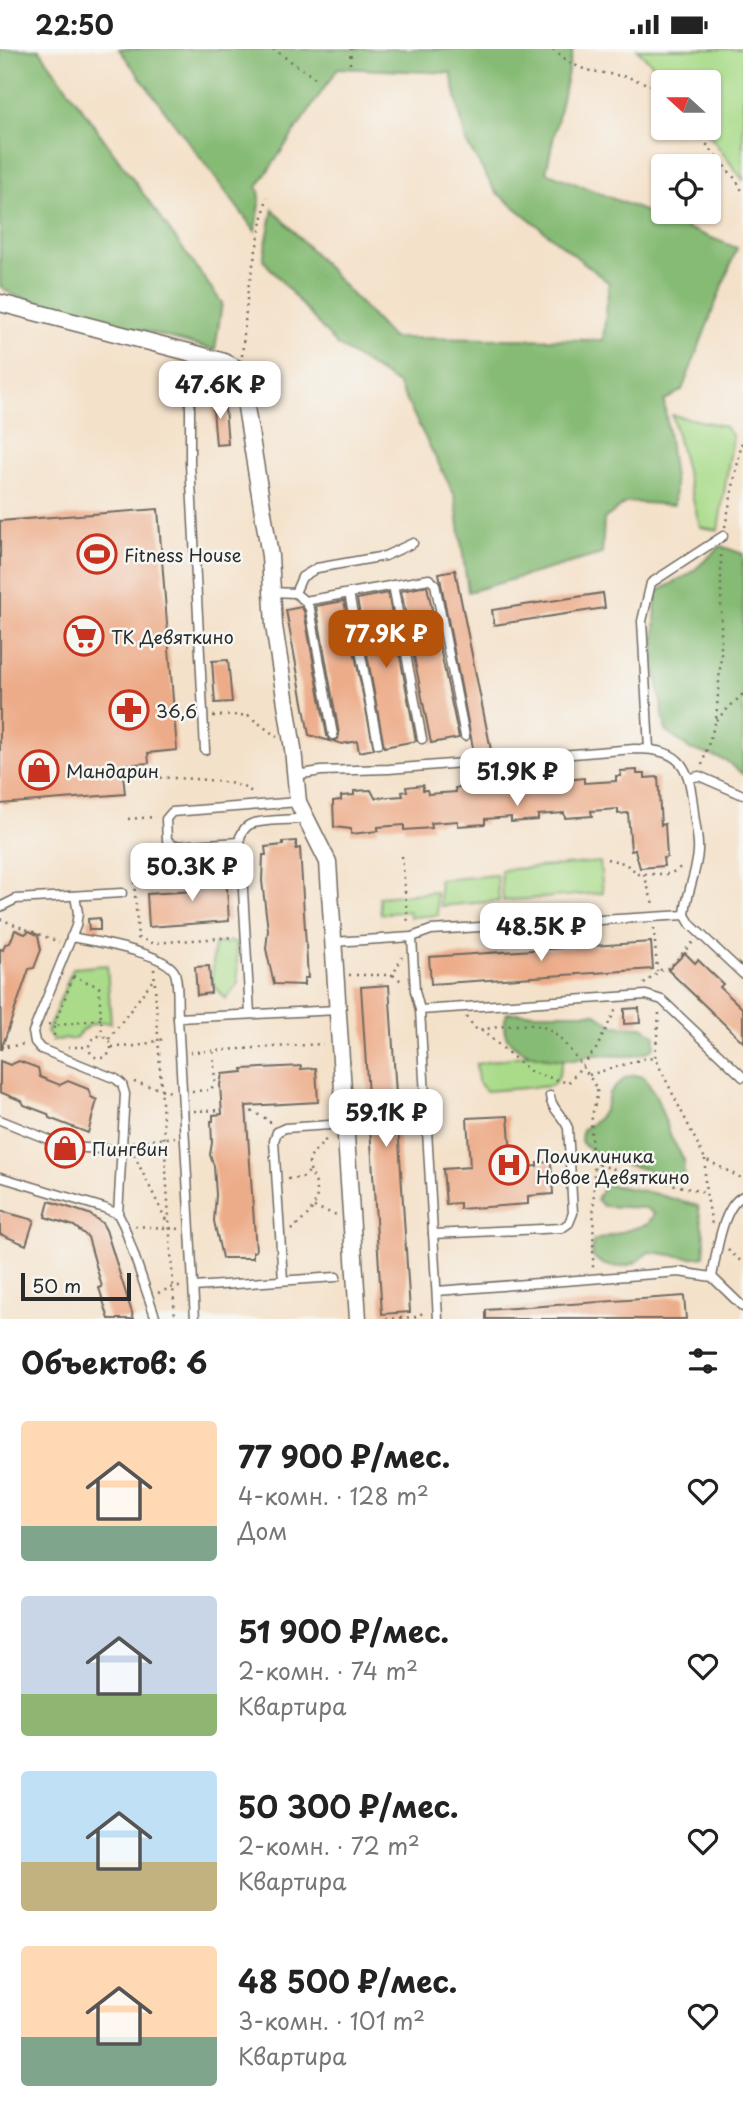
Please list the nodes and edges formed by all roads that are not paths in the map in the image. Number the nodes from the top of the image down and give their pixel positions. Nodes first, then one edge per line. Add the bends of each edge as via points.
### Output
1 (0, 303) edge
2 (197, 354) junction
3 (723, 536) road end
4 (412, 543) dead end
5 (393, 585) junction
6 (272, 592) junction
7 (295, 593) junction
8 (348, 593) junction
9 (305, 601) junction
10 (333, 735) dead end
11 (465, 736) dead end
12 (422, 739) dead end
13 (378, 744) dead end
14 (649, 749) junction
15 (205, 750) dead end
16 (296, 775) junction
17 (695, 777) junction
18 (743, 795) edge
19 (298, 802) junction
20 (304, 818) junction
21 (240, 842) junction
22 (122, 893) dead end
23 (75, 896) junction
24 (0, 907) edge
25 (685, 915) junction
26 (412, 937) junction
27 (70, 942) junction
28 (333, 942) junction
29 (743, 974) edge
30 (338, 1010) junction
31 (420, 1010) junction
32 (250, 1014) junction
33 (178, 1018) junction
34 (743, 1077) edge
35 (550, 1095) dead end
36 (0, 1120) edge
37 (345, 1124) junction
38 (124, 1145) junction
39 (0, 1177) edge
40 (743, 1196) edge
41 (118, 1214) junction
42 (433, 1234) junction
43 (336, 1277) dead end
44 (712, 1277) junction
45 (283, 1280) junction
46 (194, 1286) junction
47 (437, 1291) junction
48 (743, 1307) edge
49 (156, 1319) edge
50 (195, 1319) edge
51 (358, 1319) edge
52 (438, 1319) edge

1 - 2 street
2 - 6 street via 240,370
2 - 15 lane via 190,402 190,463
3 - 14 lane via 651,583 642,621
4 - 7 lane via 385,556 317,568 302,577
5 - 8 lane
5 - 11 lane via 429,579 435,583
5 - 12 lane
6 - 7 lane
6 - 16 street
7 - 9 lane
8 - 9 lane
8 - 13 lane
9 - 10 lane
14 - 16 lane
14 - 17 lane via 668,753
16 - 19 street
17 - 18 lane
17 - 25 lane via 698,850
19 - 20 street
19 - 21 lane via 172,812 166,819 167,840 174,846
20 - 21 lane via 252,823 244,828
20 - 28 street via 328,862
21 - 32 lane
22 - 23 lane
23 - 24 lane via 16,899
23 - 27 lane via 78,913
25 - 26 lane via 431,930
25 - 29 lane
26 - 28 lane
26 - 31 lane
27 - 33 lane via 120,946 169,965 175,974
27 - 38 lane via 33,1032 35,1042 41,1049 122,1084
28 - 30 street
30 - 32 lane
30 - 37 street
31 - 34 lane via 646,995 662,1000
31 - 42 lane
32 - 33 lane
33 - 46 lane
35 - 42 lane via 568,1128 573,1213 569,1223 562,1228
36 - 38 lane via 67,1147
37 - 45 lane via 277,1132
37 - 51 street
38 - 41 lane
39 - 41 lane
40 - 44 lane via 729,1210
41 - 49 lane
42 - 47 lane
43 - 45 lane
44 - 47 lane via 679,1272
44 - 48 lane
45 - 46 lane
46 - 50 lane
47 - 52 lane

